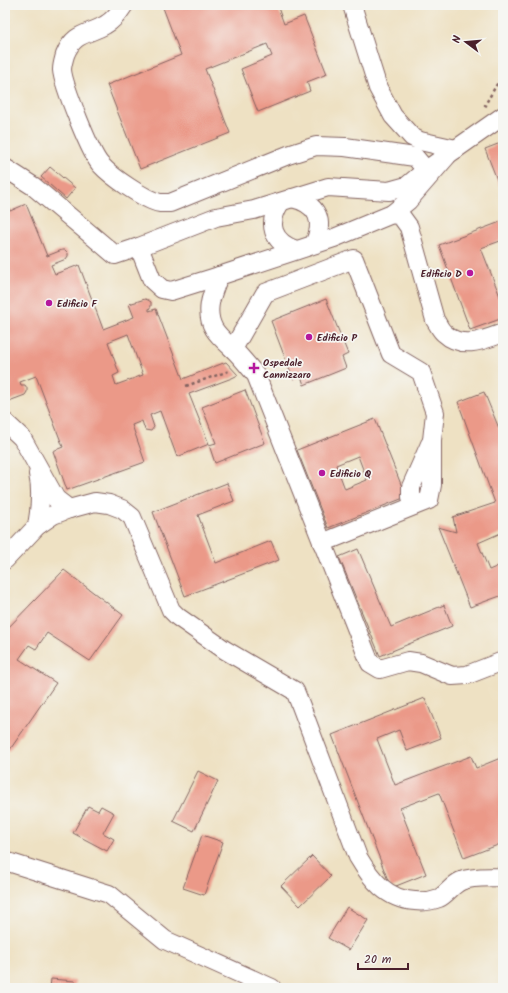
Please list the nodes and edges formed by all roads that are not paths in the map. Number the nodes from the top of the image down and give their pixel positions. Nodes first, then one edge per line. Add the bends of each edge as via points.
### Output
1 (124, 5) edge
2 (352, 5) edge
3 (497, 112) edge
4 (418, 149) junction
5 (451, 153) junction
6 (5, 168) edge
7 (426, 170) junction
8 (389, 191) junction
9 (286, 200) junction
10 (396, 211) junction
11 (314, 244) junction
12 (139, 247) junction
13 (296, 250) junction
14 (220, 276) junction
15 (503, 333) edge
16 (233, 349) junction
17 (5, 422) edge
18 (36, 462) junction
19 (69, 509) junction
20 (37, 526) junction
21 (322, 543) junction
22 (5, 560) edge
23 (503, 661) edge
24 (5, 861) edge
25 (503, 877) edge
26 (272, 988) edge

1 - 4 street via 116,17 72,43 63,60 62,70 95,158 113,176 138,193 160,203 170,203 316,146
2 - 4 street via 378,88 393,116 412,137
3 - 5 street
4 - 5 street
4 - 7 street
5 - 7 street
5 - 10 street
6 - 12 street via 33,186 115,255
7 - 8 street via 408,186
8 - 9 street via 328,187
8 - 10 street via 399,196 401,202
9 - 11 street via 302,200 311,206 317,215 320,225
9 - 12 street via 254,210 216,217
9 - 13 street via 274,211 272,221 278,240 286,247
10 - 11 street
10 - 15 street via 409,227 436,320 443,333 454,340 468,343
11 - 13 street
12 - 14 street via 152,280 162,289 171,291
13 - 14 street
14 - 16 street via 210,300 210,320 215,331
16 - 21 street via 256,375
16 - 21 street via 265,293 354,259 391,354 421,372 435,413 429,500
17 - 18 street via 22,438
18 - 19 street via 56,500
18 - 20 street via 40,484
19 - 20 street via 53,515
19 - 25 street via 95,502 122,509 132,517 171,610 226,650 295,691 358,857 369,875 384,891 394,897 425,902 441,898 461,881
20 - 22 street
21 - 23 street via 370,663 380,669 408,662 421,663 452,676 467,675
24 - 26 street via 109,894 165,940

